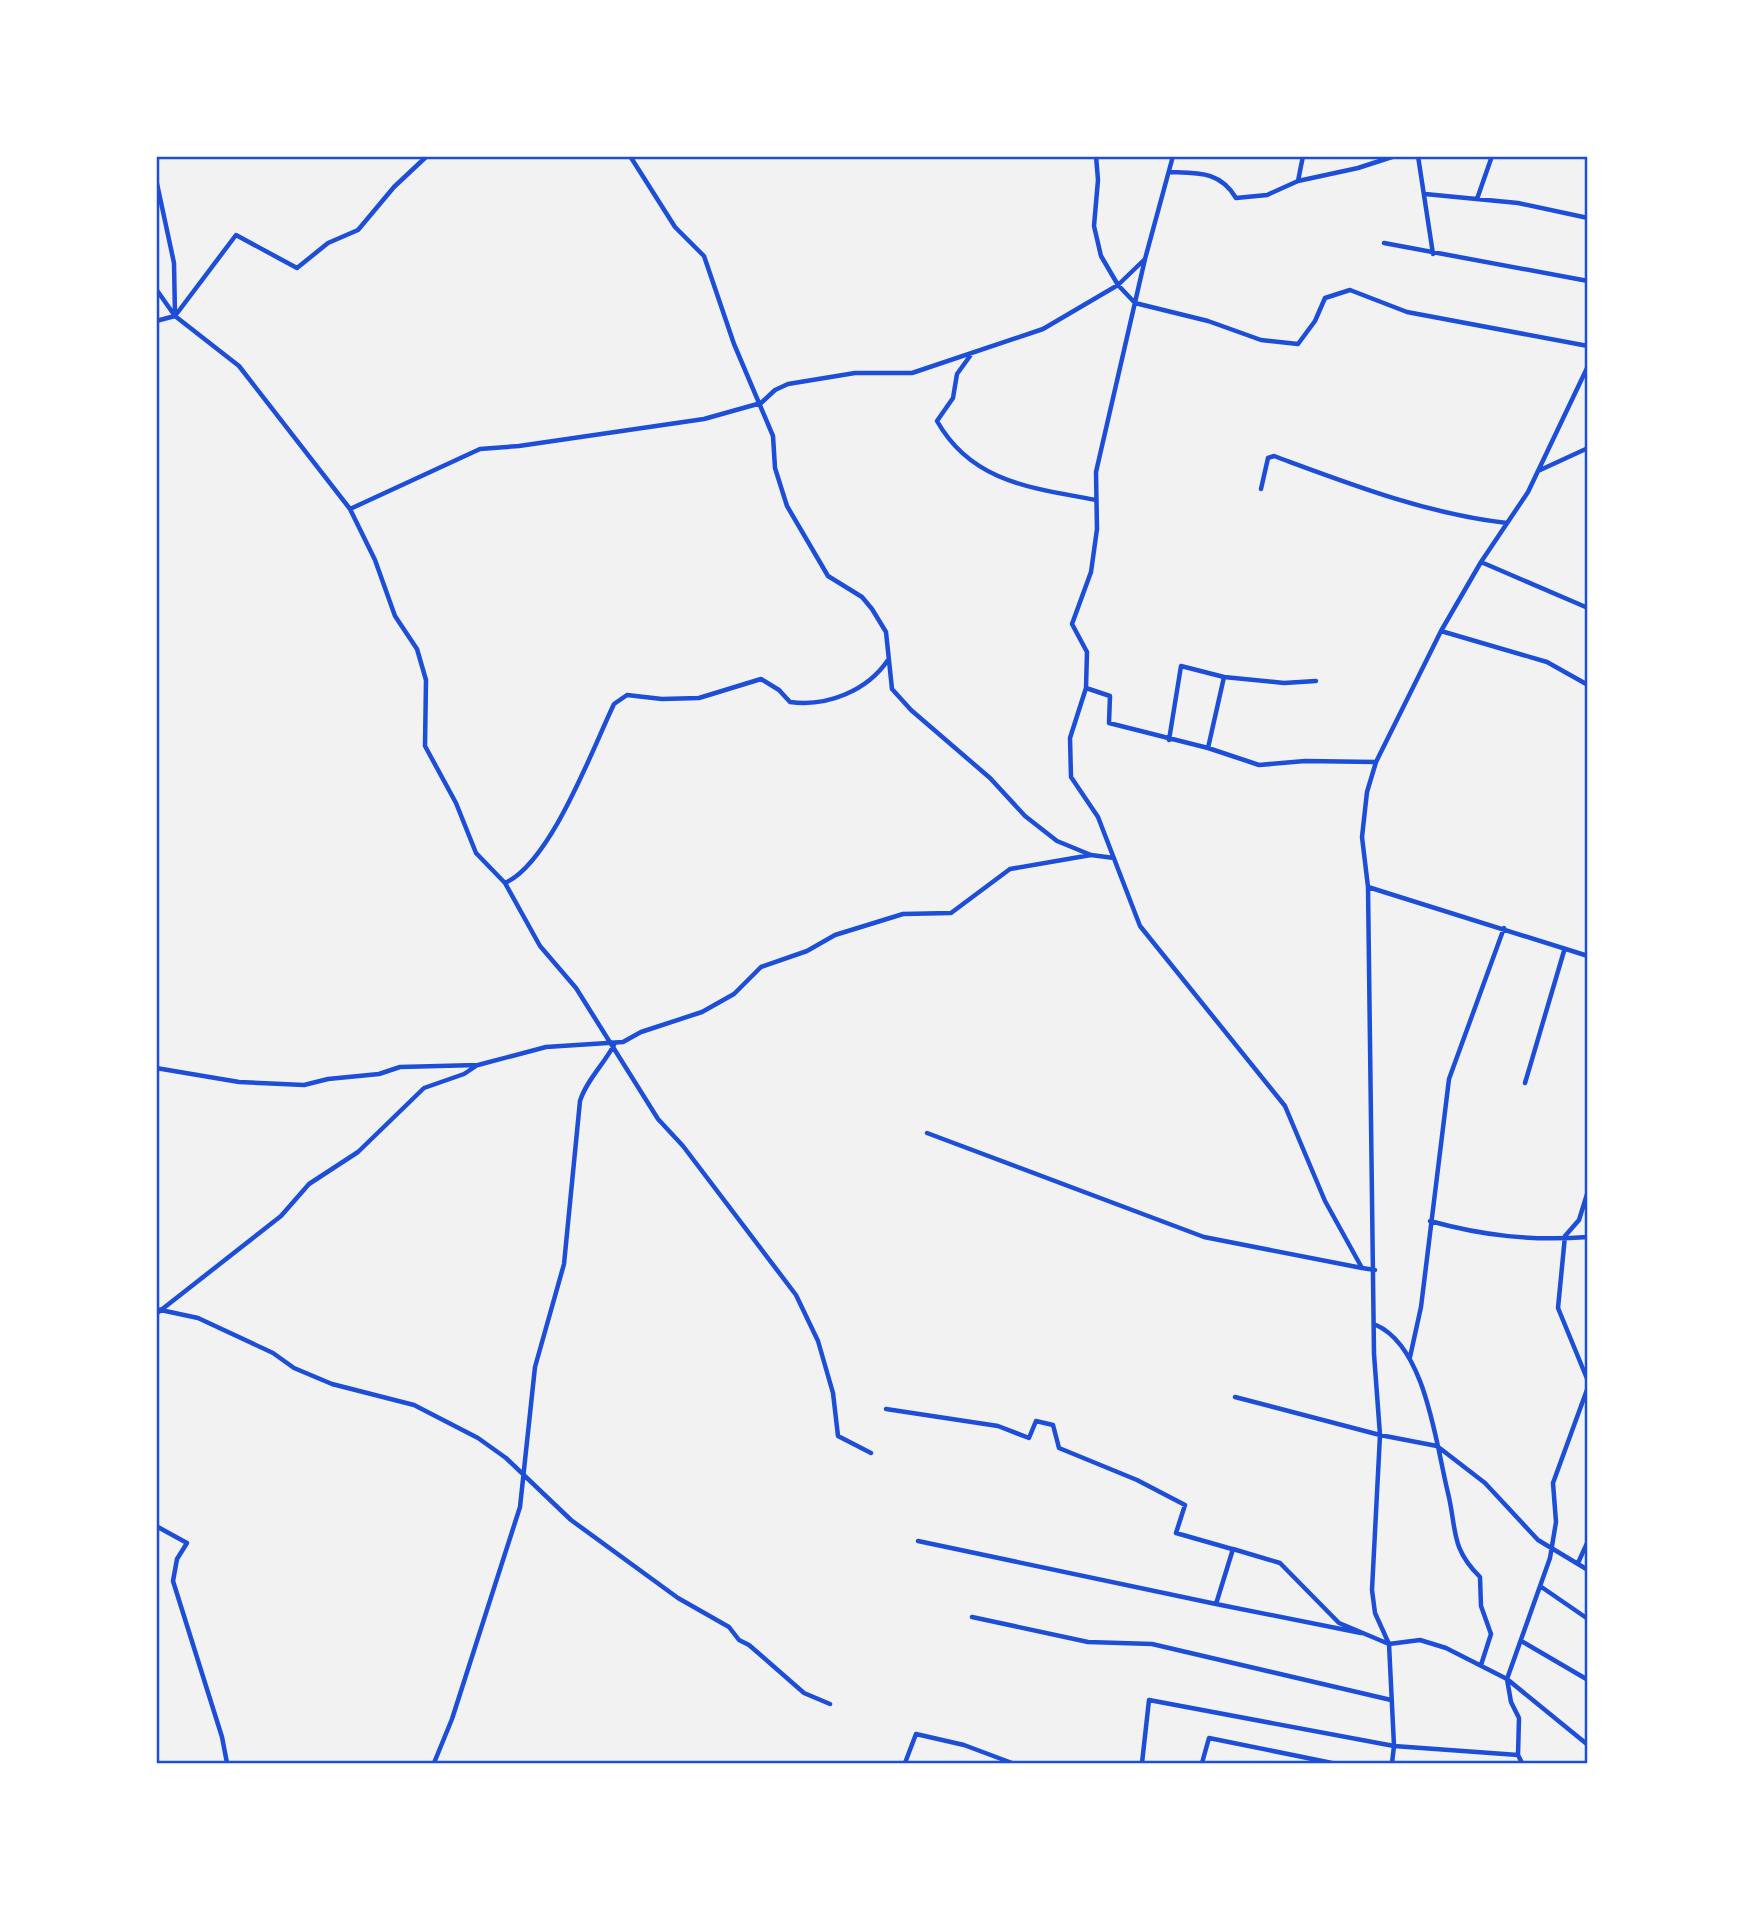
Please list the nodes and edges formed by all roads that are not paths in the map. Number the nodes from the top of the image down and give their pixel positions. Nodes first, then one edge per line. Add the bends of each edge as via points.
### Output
1 (427, 156) edge
2 (630, 156) edge
3 (1096, 156) edge
4 (1173, 156) edge
5 (1303, 156) edge
6 (1395, 156) edge
7 (1418, 156) edge
8 (1492, 156) edge
9 (1170, 172) junction
10 (156, 179) edge
11 (1298, 181) junction
12 (1425, 194) junction
13 (1477, 199) junction
14 (1588, 219) edge
15 (1384, 243) dead end
16 (1433, 254) junction
17 (1145, 259) junction
18 (1588, 281) edge
19 (1118, 285) junction
20 (156, 289) edge
21 (1135, 303) junction
22 (175, 316) junction
23 (156, 321) edge
24 (1588, 346) edge
25 (971, 355) junction
26 (1588, 366) edge
27 (761, 403) junction
28 (1588, 448) edge
29 (1537, 472) junction
30 (1261, 489) dead end
31 (1097, 500) junction
32 (350, 509) junction
33 (1507, 523) junction
34 (1481, 562) junction
35 (1588, 608) edge
36 (1441, 631) junction
37 (888, 660) junction
38 (1224, 677) junction
39 (1316, 681) dead end
40 (1588, 685) edge
41 (1086, 688) junction
42 (1169, 740) junction
43 (1208, 748) junction
44 (1376, 762) junction
45 (1091, 855) junction
46 (1114, 858) junction
47 (505, 883) junction
48 (1368, 887) junction
49 (1504, 928) junction
50 (1564, 951) junction
51 (1588, 956) edge
52 (614, 1044) junction
53 (478, 1065) junction
54 (156, 1068) edge
55 (1525, 1083) dead end
56 (927, 1133) dead end
57 (1588, 1191) edge
58 (1430, 1221) junction
59 (1588, 1237) edge
60 (1565, 1238) junction
61 (1362, 1268) junction
62 (1375, 1269) junction
63 (157, 1311) edge
64 (1376, 1325) junction
65 (1410, 1357) junction
66 (1588, 1381) edge
67 (1588, 1387) edge
68 (1235, 1397) dead end
69 (886, 1409) dead end
70 (1380, 1435) junction
71 (1437, 1446) junction
72 (871, 1453) dead end
73 (523, 1474) junction
74 (156, 1526) edge
75 (918, 1541) dead end
76 (1588, 1541) edge
77 (1549, 1548) junction
78 (1233, 1549) junction
79 (1578, 1563) junction
80 (1588, 1570) edge
81 (1540, 1586) junction
82 (1216, 1604) junction
83 (972, 1618) dead end
84 (1588, 1619) edge
85 (1362, 1633) junction
86 (1523, 1642) junction
87 (1389, 1644) junction
88 (1481, 1665) junction
89 (1507, 1679) junction
90 (1588, 1680) edge
91 (1391, 1700) junction
92 (830, 1704) dead end
93 (1588, 1745) edge
94 (1394, 1746) junction
95 (1518, 1755) junction
96 (227, 1763) edge
97 (434, 1763) edge
98 (905, 1763) edge
99 (1012, 1763) edge
100 (1142, 1763) edge
101 (1202, 1763) edge
102 (1332, 1763) edge
103 (1392, 1763) edge
104 (1522, 1763) edge

1 - 22 street via 358,230 328,243 297,268 236,235
2 - 27 street via 675,227 704,256 734,344
3 - 19 street via 1094,226 1101,256
4 - 9 street
5 - 11 street
6 - 11 street
7 - 12 street
8 - 13 street
9 - 11 street via 1209,173 1228,185 1236,198 1268,195
9 - 17 street
10 - 22 street via 174,263
12 - 13 street
12 - 16 street
13 - 14 street
15 - 16 street
16 - 18 street
17 - 19 street
17 - 21 street
19 - 21 street
19 - 25 street via 1043,329 996,342
20 - 22 street
21 - 24 street via 1261,340 1298,344 1325,299 1350,290 1407,312
21 - 31 street via 1096,472
22 - 23 street
22 - 32 street via 239,366
25 - 27 street via 912,373 855,373 789,384
25 - 31 street via 957,374 953,397 937,421 949,442 976,466 1018,485
26 - 29 street
27 - 32 street via 643,429 480,449
27 - 37 street via 773,436 775,468 787,506 828,576 862,597 872,609 886,632
28 - 29 street
29 - 33 street
30 - 33 street via 1268,458 1275,456 1468,519
31 - 41 street via 1091,572 1072,624 1087,652
32 - 47 street via 426,680 425,746 476,853
33 - 34 street
34 - 35 street
34 - 36 street
36 - 40 street via 1547,662
36 - 44 street
37 - 45 street via 892,689 911,710 990,778 1025,816 1057,841
37 - 47 street via 878,675 851,692 809,705 790,702 761,679 699,698 627,695 614,704 554,828 517,877
38 - 39 street
38 - 42 street via 1181,666
38 - 43 street
41 - 42 street via 1110,696 1109,723
41 - 46 street via 1070,738 1071,777 1098,817
42 - 43 street
43 - 44 street via 1259,765
44 - 48 street via 1362,836
45 - 46 street
45 - 52 street via 1010,869 951,913 903,914 835,934 807,951 761,967 734,994 702,1012
46 - 61 street via 1140,926 1285,1106 1325,1201
47 - 52 street via 540,946
48 - 49 street
48 - 62 street
49 - 50 street
49 - 58 street via 1449,1079
50 - 51 street
50 - 55 street
52 - 53 street via 546,1047
52 - 72 street via 658,1119 796,1295 818,1340 833,1393 838,1436
52 - 73 street via 580,1101 564,1264 535,1367
53 - 54 street via 400,1067 304,1086 239,1082
53 - 63 street via 424,1088 358,1152 309,1184 281,1216
56 - 61 street via 1204,1237
57 - 60 street via 1579,1220
58 - 60 street via 1476,1234 1529,1240
58 - 65 street via 1421,1307
59 - 60 street
60 - 66 street via 1558,1308
61 - 62 street
62 - 64 street
63 - 73 street via 198,1318 332,1384 414,1405 478,1438
64 - 65 street via 1397,1339
64 - 70 street
65 - 71 street
67 - 77 street via 1553,1483 1556,1521
68 - 70 street
69 - 78 street via 998,1426 1029,1438 1036,1422 1053,1425 1059,1448 1185,1505 1176,1533
70 - 71 street
70 - 87 street via 1372,1590 1375,1613
71 - 77 street via 1485,1483
71 - 88 street via 1454,1538 1464,1560 1480,1577 1481,1606 1491,1634
73 - 92 street via 614,1553 729,1627 804,1693
73 - 97 street via 520,1507
74 - 96 street via 187,1543 177,1559 173,1581
75 - 82 street
76 - 79 street
77 - 79 street
77 - 81 street
78 - 82 street
78 - 85 street via 1280,1563 1339,1623
79 - 80 street
81 - 84 street
81 - 86 street
82 - 85 street
83 - 91 street via 1088,1642 1152,1644
85 - 87 street
86 - 89 street
86 - 90 street
87 - 88 street via 1420,1640
87 - 91 street
88 - 89 street
89 - 93 street
89 - 95 street via 1519,1718
91 - 94 street
94 - 95 street
94 - 100 street via 1149,1700
94 - 103 street
95 - 104 street
98 - 99 street via 916,1734
101 - 102 street via 1209,1738

